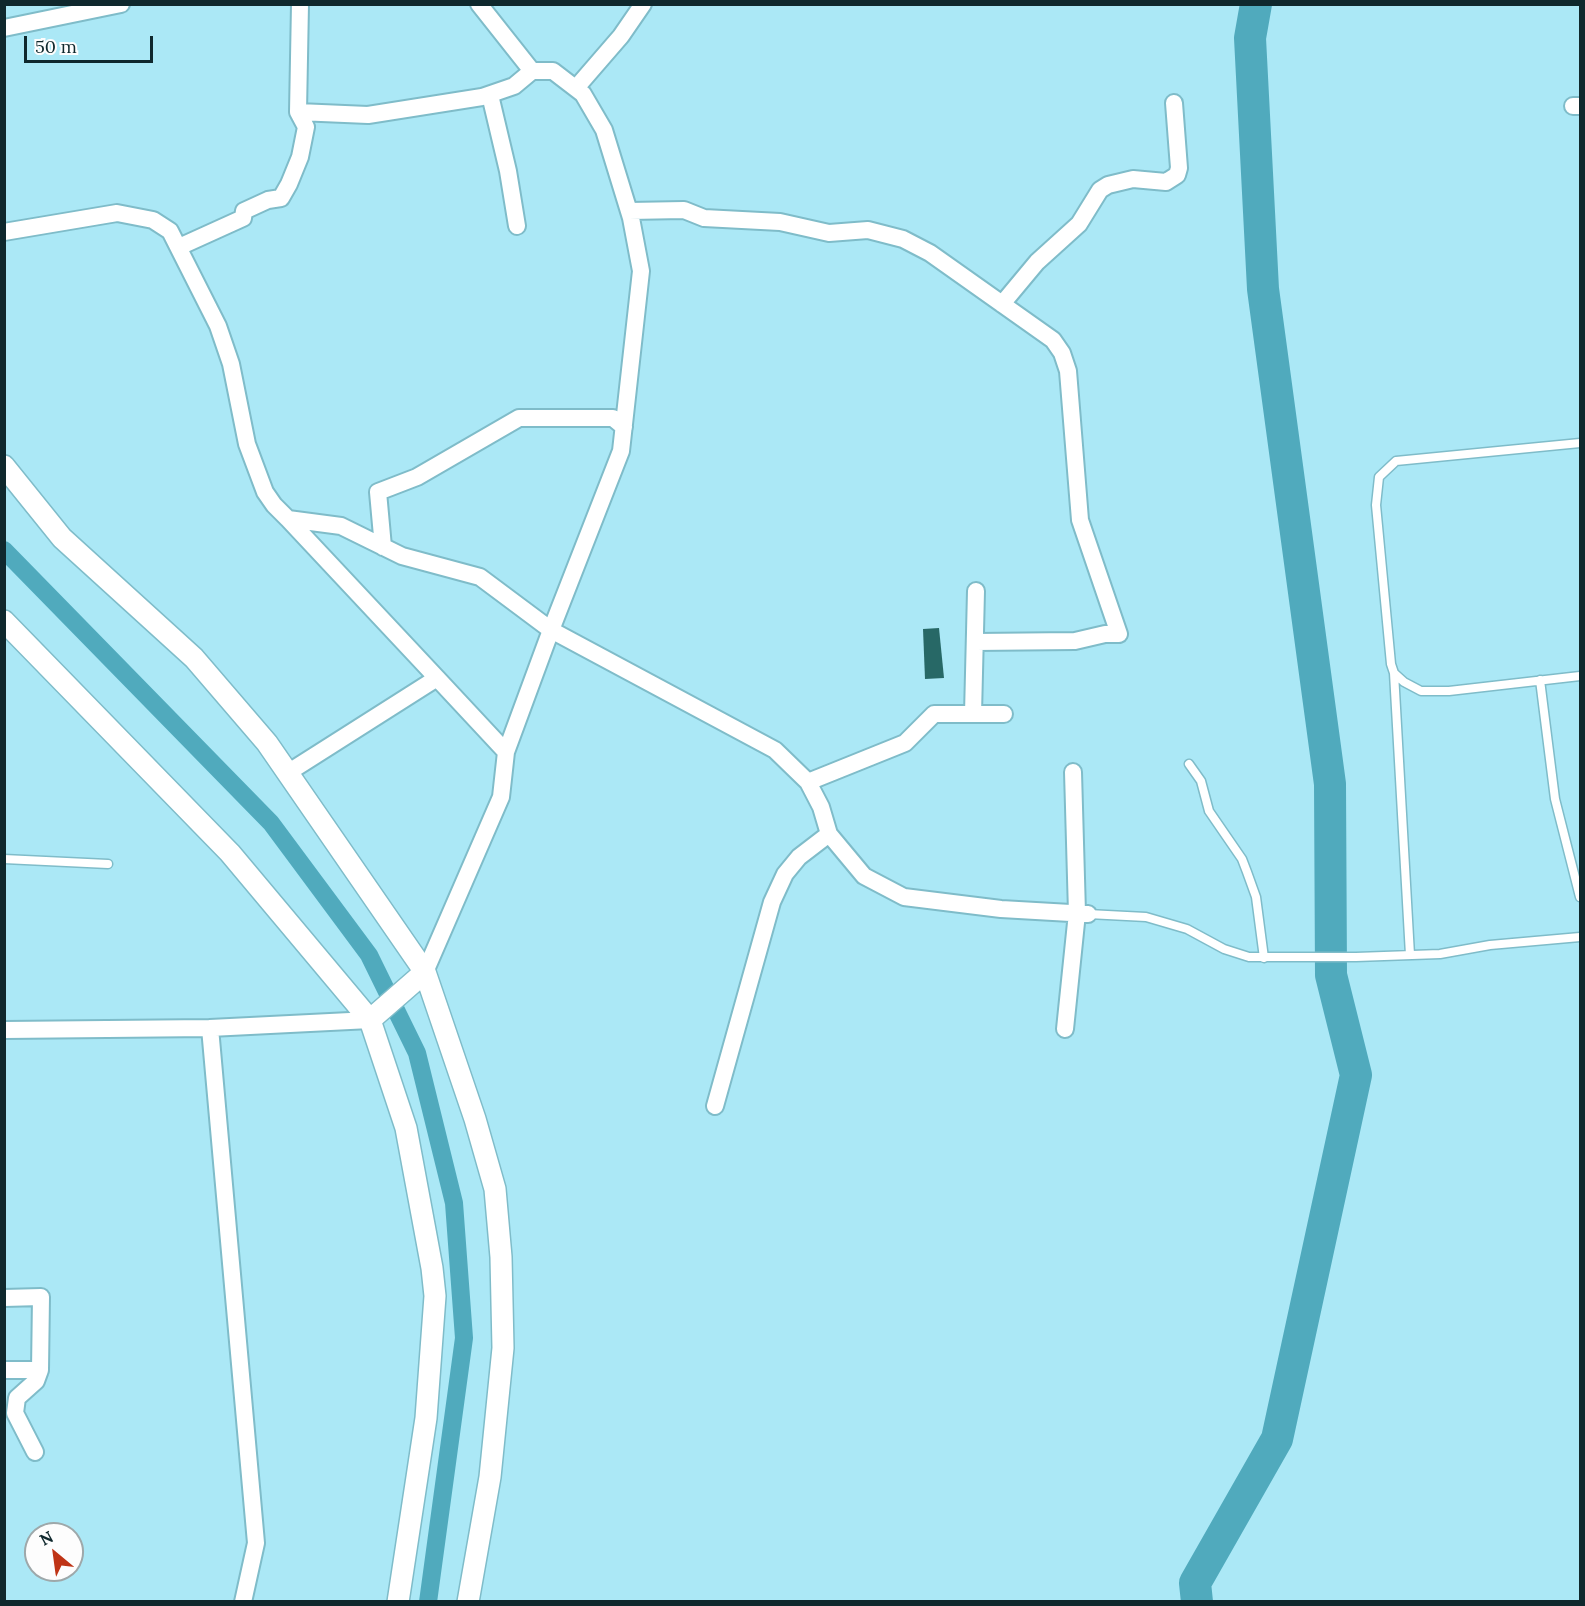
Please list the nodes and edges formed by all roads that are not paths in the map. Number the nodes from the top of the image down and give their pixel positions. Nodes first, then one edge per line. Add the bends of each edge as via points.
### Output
1 (121, 4) edge
2 (300, 4) edge
3 (479, 4) edge
4 (643, 4) edge
5 (4, 28) edge
6 (532, 71) junction
7 (576, 88) junction
8 (490, 94) junction
9 (1174, 103) dead end
10 (298, 112) junction
11 (629, 211) junction
12 (517, 226) dead end
13 (4, 231) edge
14 (179, 247) junction
15 (1002, 304) junction
16 (624, 427) junction
17 (1581, 443) edge
18 (4, 466) edge
19 (288, 519) junction
20 (383, 547) junction
21 (976, 591) dead end
22 (4, 621) edge
23 (551, 630) junction
24 (975, 642) junction
25 (1394, 673) junction
26 (1581, 676) edge
27 (437, 678) junction
28 (1540, 680) junction
29 (973, 714) junction
30 (1004, 714) dead end
31 (507, 752) junction
32 (1189, 764) dead end
33 (289, 772) junction
34 (1072, 772) dead end
35 (808, 782) junction
36 (829, 834) junction
37 (4, 859) edge
38 (108, 864) dead end
39 (1581, 897) edge
40 (1082, 913) junction
41 (1581, 937) edge
42 (1410, 955) junction
43 (1264, 958) junction
44 (417, 979) junction
45 (376, 1014) junction
46 (210, 1028) junction
47 (1065, 1029) dead end
48 (4, 1030) edge
49 (715, 1106) dead end
50 (4, 1298) edge
51 (4, 1370) edge
52 (39, 1370) junction
53 (35, 1452) dead end
54 (243, 1602) edge
55 (398, 1602) edge
56 (468, 1602) edge

1 - 5 street
2 - 10 street
3 - 6 street
4 - 7 street
6 - 7 street via 553,71
6 - 8 street via 514,86
7 - 11 street via 604,130
8 - 10 street via 368,115
8 - 12 street
9 - 15 street via 1179,168 1176,175 1166,182 1133,179 1100,190 1079,224 1037,262
10 - 14 street via 306,127 300,157 280,198 252,207 244,211 243,218
11 - 15 street via 684,210 704,218 780,222 829,233 868,230 903,239 930,253
11 - 16 street via 641,271
13 - 14 street via 117,213 153,220 170,231
14 - 19 street via 231,364 247,444 265,492
15 - 24 street via 1053,340 1062,353 1072,400 1080,520 1119,634 1075,641
16 - 20 street via 613,418 519,418 417,477 378,492
16 - 23 street via 614,471
17 - 25 lane via 1407,459 1386,468 1379,477 1376,505
18 - 33 street via 62,538 194,658
19 - 20 street via 341,526
19 - 27 street
20 - 23 street via 480,577
21 - 24 street
22 - 45 street via 230,853
23 - 31 street
23 - 35 street via 775,750
24 - 29 street
25 - 28 lane via 1421,691
25 - 42 lane
26 - 28 lane
27 - 31 street
27 - 33 street
28 - 39 lane via 1555,799
29 - 30 street
29 - 35 street via 934,714 905,743
31 - 44 street via 501,797
32 - 43 lane via 1201,781 1209,811 1242,859 1256,897
33 - 44 street
34 - 40 street
35 - 36 street
36 - 40 street via 864,876 904,897 1000,909
36 - 49 street via 799,857 785,874 772,902
37 - 38 lane
40 - 43 lane via 1146,917 1187,929 1224,949
40 - 47 street
41 - 42 lane
42 - 43 lane
44 - 45 street
44 - 56 street via 465,1087 495,1189 501,1257 504,1347 490,1477
45 - 46 street
45 - 55 street via 405,1128 435,1296 426,1418
46 - 48 street
46 - 54 street via 256,1543
50 - 52 street via 41,1297
51 - 52 street
52 - 53 street via 36,1381 17,1398 15,1413

